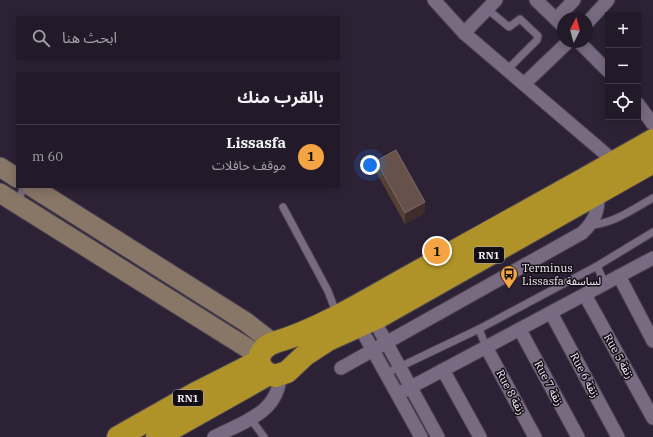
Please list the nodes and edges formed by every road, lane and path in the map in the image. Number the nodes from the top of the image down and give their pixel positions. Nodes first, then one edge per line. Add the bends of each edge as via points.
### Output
1 (434, 0) edge
2 (536, 0) edge
3 (574, 0) edge
4 (608, 0) edge
5 (492, 4) edge
6 (566, 12) edge
7 (593, 16) edge
8 (557, 21) edge
9 (464, 33) junction
10 (562, 48) edge
11 (585, 48) edge
12 (605, 68) edge
13 (507, 70) junction
14 (524, 84) junction
15 (641, 108) edge
16 (653, 124) edge
17 (653, 140) edge
18 (615, 162) junction
19 (653, 162) edge
20 (0, 167) edge
21 (16, 177) edge
22 (34, 188) edge
23 (598, 192) junction
24 (0, 193) edge
25 (21, 195) edge
26 (653, 198) edge
27 (65, 207) junction
28 (283, 207) dead end
29 (53, 225) junction
30 (590, 226) junction
31 (653, 232) edge
32 (652, 260) edge
33 (597, 266) junction
34 (619, 276) junction
35 (605, 284) junction
36 (585, 294) junction
37 (370, 298) junction
38 (551, 313) junction
39 (337, 315) junction
40 (371, 321) junction
41 (479, 329) junction
42 (520, 330) junction
43 (653, 340) edge
44 (387, 342) junction
45 (486, 347) junction
46 (374, 350) junction
47 (268, 362) junction
48 (400, 366) junction
49 (341, 368) dead end
50 (443, 370) junction
51 (386, 372) junction
52 (411, 387) junction
53 (398, 394) junction
54 (250, 418) junction
55 (653, 418) edge
56 (118, 437) edge
57 (157, 437) edge
58 (214, 437) edge
59 (264, 437) edge
60 (421, 437) edge
61 (438, 437) edge
62 (480, 437) edge
63 (535, 437) edge
64 (578, 437) edge
65 (618, 437) edge

1 - 9 street
2 - 8 street
3 - 6 street
4 - 7 street
5 - 9 street
5 - 13 lane via 507,26 520,19 538,36
9 - 13 street
10 - 14 street
11 - 12 street
13 - 14 street
14 - 18 street
15 - 16 street
17 - 18 highway, RN1
18 - 37 highway, RN1
19 - 23 highway, RN1
20 - 21 street
22 - 27 street
23 - 30 street via 599,204
23 - 40 highway, RN1
24 - 25 street
25 - 29 street
26 - 30 lane via 605,223
27 - 29 street
27 - 47 street via 246,322
28 - 39 lane via 328,291
29 - 47 street
30 - 44 street via 582,233
31 - 33 lane
32 - 34 street
33 - 35 lane
33 - 41 lane
34 - 35 street
34 - 43 street
35 - 36 street
36 - 38 street
36 - 55 street, Rue 5 زنقة
37 - 39 highway, RN1
37 - 40 highway via 380,298 386,303 385,310
38 - 42 street
38 - 65 street, Rue 6 زنقة
39 - 47 highway, RN1 via 314,327
40 - 44 street
40 - 46 street
40 - 47 highway, RN1 via 304,355 288,372
41 - 45 lane
41 - 48 lane
42 - 45 street
42 - 64 street, Rue 7 زنقة
44 - 46 street
44 - 48 street
45 - 50 street
45 - 63 street, Rue 8 زنقة
46 - 49 street
46 - 51 street
47 - 54 street via 278,394 266,409
47 - 56 highway, RN1 via 194,394
47 - 57 highway, RN1
48 - 51 lane
48 - 52 street
50 - 52 street
50 - 62 street
51 - 53 street
52 - 53 street
52 - 61 street
53 - 60 street
54 - 58 street
54 - 59 lane

